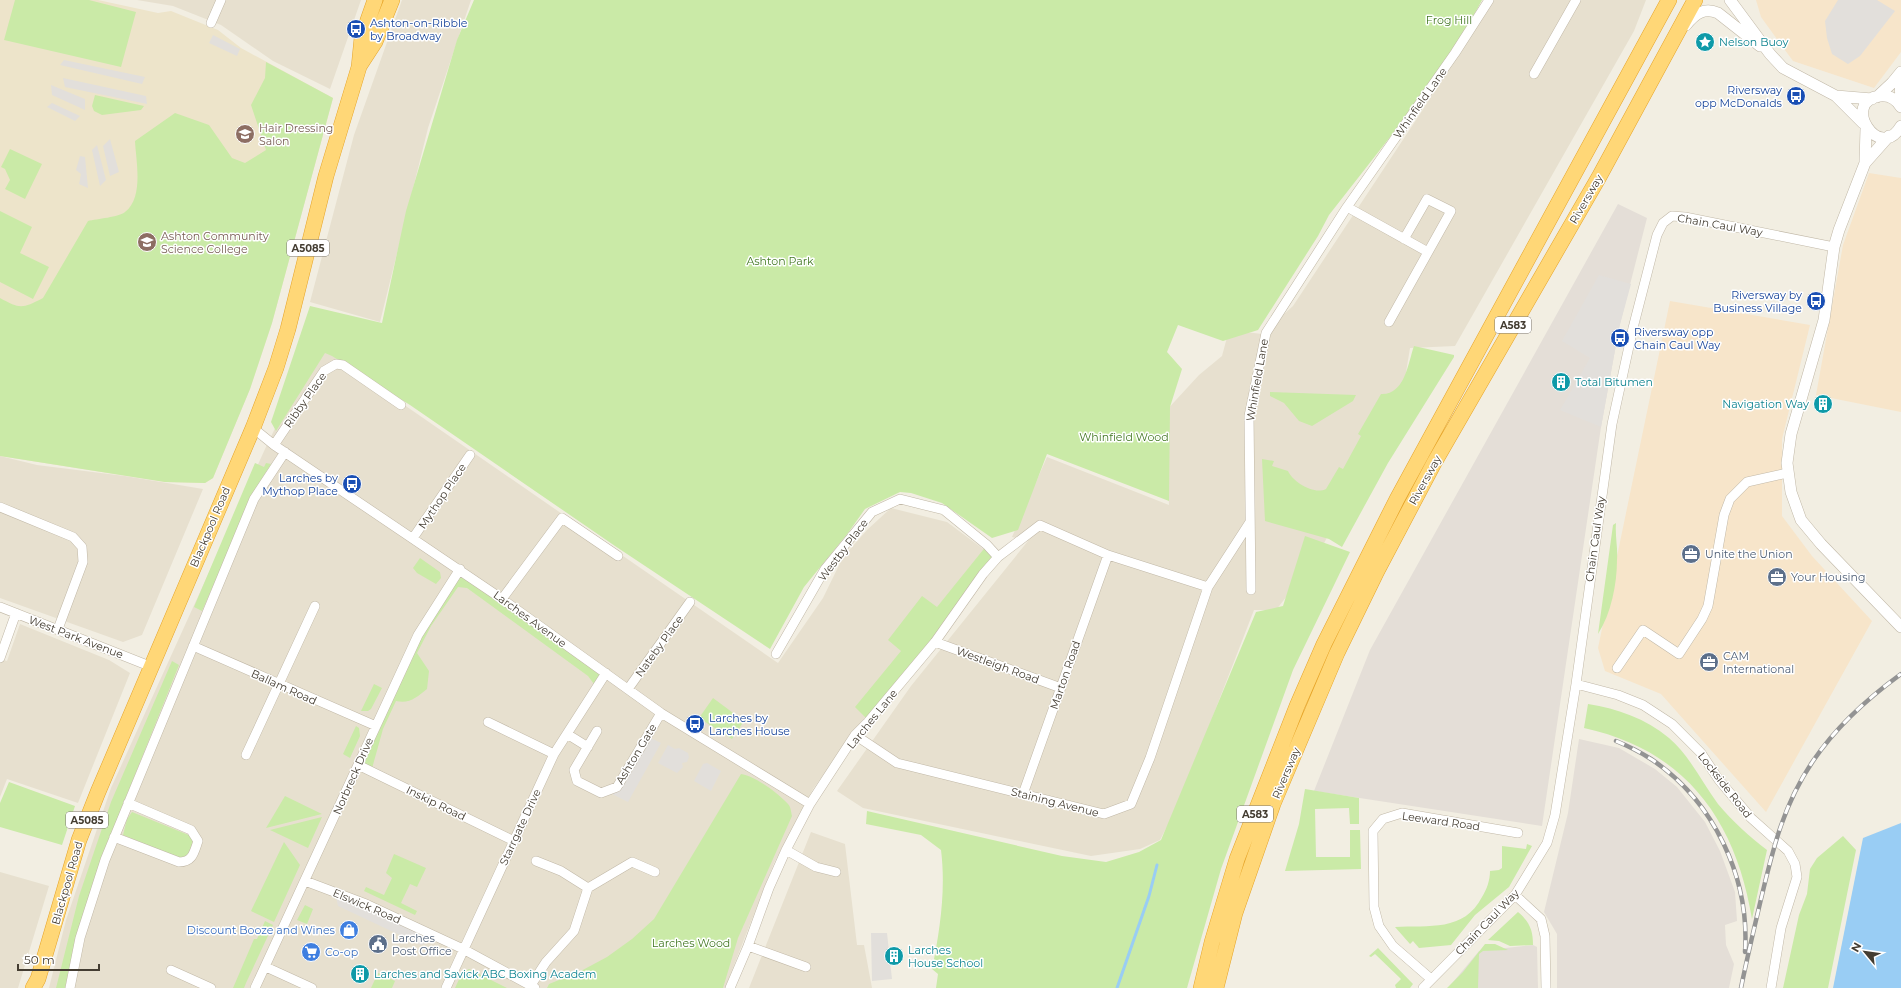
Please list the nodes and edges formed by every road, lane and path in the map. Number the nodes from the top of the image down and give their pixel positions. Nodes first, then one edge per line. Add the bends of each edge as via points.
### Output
1 (222, 0) edge
2 (375, 0) edge
3 (392, 0) edge
4 (1489, 0) edge
5 (1576, 0) edge
6 (1669, 0) edge
7 (1680, 0) edge
8 (1695, 0) edge
9 (1730, 0) edge
10 (1740, 0) edge
11 (1744, 18) junction
12 (211, 23) dead end
13 (1669, 47) junction
14 (1770, 54) junction
15 (359, 67) junction
16 (1534, 74) dead end
17 (1900, 74) edge
18 (1618, 92) junction
19 (1836, 96) junction
20 (1874, 98) junction
21 (1901, 106) edge
22 (1865, 126) junction
23 (1901, 126) edge
24 (1889, 136) junction
25 (1865, 163) junction
26 (1347, 207) junction
27 (1404, 239) junction
28 (1834, 247) junction
29 (1428, 252) junction
30 (1389, 322) dead end
31 (401, 405) dead end
32 (252, 428) junction
33 (274, 445) junction
34 (285, 452) junction
35 (470, 454) dead end
36 (1787, 473) junction
37 (0, 507) edge
38 (1250, 522) junction
39 (413, 538) junction
40 (1108, 555) junction
41 (618, 556) dead end
42 (998, 556) junction
43 (460, 569) junction
44 (1208, 587) junction
45 (1251, 590) dead end
46 (502, 599) junction
47 (690, 602) dead end
48 (315, 606) dead end
49 (0, 607) edge
50 (16, 613) junction
51 (1901, 627) edge
52 (58, 629) junction
53 (935, 642) junction
54 (193, 646) junction
55 (776, 654) dead end
56 (0, 658) edge
57 (152, 667) junction
58 (1617, 668) dead end
59 (606, 673) junction
60 (278, 684) junction
61 (1576, 684) junction
62 (1061, 688) junction
63 (628, 689) junction
64 (660, 713) junction
65 (488, 722) dead end
66 (376, 726) junction
67 (597, 731) dead end
68 (567, 734) junction
69 (856, 735) junction
70 (588, 747) junction
71 (554, 754) junction
72 (246, 755) dead end
73 (358, 765) junction
74 (1023, 794) junction
75 (128, 803) junction
76 (810, 804) junction
77 (1518, 833) dead end
78 (114, 837) junction
79 (514, 841) junction
80 (786, 850) junction
81 (536, 861) dead end
82 (655, 872) dead end
83 (836, 872) dead end
84 (305, 881) junction
85 (588, 888) junction
86 (1515, 895) junction
87 (748, 946) junction
88 (463, 949) junction
89 (266, 967) junction
90 (806, 967) dead end
91 (171, 970) dead end
92 (1431, 979) junction
93 (37, 985) edge
94 (533, 987) edge
95 (70, 988) edge
96 (211, 988) edge
97 (255, 988) edge
98 (312, 988) edge
99 (446, 988) edge
100 (730, 988) edge
101 (1201, 988) edge
102 (1216, 988) edge
103 (1423, 988) edge
104 (1546, 988) edge
105 (1770, 988) edge

1 - 12 street
2 - 15 highway, Blackpool Road / A5085 via 362,37
3 - 15 highway, Blackpool Road / A5085 via 375,42
4 - 26 street, Whinfield Lane
5 - 16 street
6 - 18 highway, Riversway / A583
7 - 18 highway, A583 via 1635,74
8 - 13 highway, Riversway / A583
9 - 11 street
10 - 11 street
11 - 14 street
13 - 14 street via 1694,16 1711,10
13 - 102 highway, Riversway / A583 via 1599,178 1434,463 1376,570 1273,804 1235,913
14 - 19 street via 1783,68
15 - 32 highway, Blackpool Road / A5085 via 326,176 288,329 276,368
17 - 20 street
17 - 21 street
18 - 101 highway, Riversway / A583 via 1397,499 1324,644 1237,859
19 - 20 street
19 - 22 street
20 - 21 street via 1891,97
20 - 22 street via 1864,109
22 - 24 street via 1876,136
22 - 25 street
23 - 24 street
24 - 25 street
25 - 28 street
26 - 27 street
26 - 38 street, Whinfield Lane via 1266,333 1249,416
27 - 29 street
27 - 29 street via 1427,199 1451,211
28 - 36 street via 1824,320 1791,434
28 - 61 street, Chain Caul Way via 1685,216 1672,216 1663,223 1648,264 1612,424
29 - 30 street
31 - 33 street, Ribby Place via 343,366 336,364 324,372
32 - 33 street, Larches Avenue
32 - 57 highway, Blackpool Road / A5085
33 - 34 street, Larches Avenue
34 - 39 street, Larches Avenue
34 - 54 street via 254,499
35 - 39 street, Mythop Place
36 - 51 street via 1801,520
36 - 58 street via 1747,482 1730,499 1724,515 1708,606 1679,654 1643,630
37 - 52 street via 73,537 82,547 83,562
38 - 44 street
38 - 45 street, Whinfield Lane
39 - 43 street, Larches Avenue
40 - 42 street, Larches Lane via 1040,525
40 - 44 street
40 - 62 street, Marton Road
41 - 46 street via 562,518
42 - 53 street, Larches Lane
42 - 55 street, Westby Place via 944,510 900,499 872,512 825,569
43 - 46 street, Larches Avenue
43 - 66 street, Norbreck Drive via 418,636
44 - 74 street, Staining Avenue via 1150,758 1131,804 1104,814
46 - 59 street, Larches Avenue
47 - 63 street, Nateby Place
48 - 60 street
49 - 50 street, West Park Avenue
50 - 52 street, West Park Avenue
50 - 56 street
52 - 57 street, West Park Avenue
53 - 62 street, Westleigh Road
53 - 69 street, Larches Lane
54 - 60 street, Ballam Road
54 - 75 street
57 - 93 highway, Blackpool Road / A5085 via 79,840
59 - 63 street, Larches Avenue
59 - 68 street, Starrgate Drive
60 - 66 street, Ballam Road
60 - 72 street
61 - 86 street, Chain Caul Way via 1555,816 1547,843
61 - 105 street, Lockside Road via 1618,695 1643,705 1672,724 1701,753 1719,780 1751,818 1788,851 1795,864 1797,877 1781,928
62 - 74 street, Marton Road
63 - 64 street, Larches Avenue
64 - 70 street, Ashton Gate via 617,787 601,792 577,781 574,770
64 - 76 street, Larches Avenue
65 - 71 street
66 - 73 street, Norbreck Drive
67 - 70 street, Ashton Gate
68 - 70 street
68 - 71 street, Starrgate Drive
69 - 74 street, Staining Avenue via 897,763
69 - 76 street, Larches Lane
71 - 79 street, Starrgate Drive
73 - 79 street, Inskip Road
73 - 84 street, Norbreck Drive
75 - 78 street
75 - 78 street via 191,830 198,841 191,859 179,862
76 - 80 street, Larches Lane
77 - 92 street, Leeward Road via 1402,813 1383,819 1373,830 1374,908 1379,926 1393,946
78 - 95 street via 80,938
79 - 88 street, Starrgate Drive
80 - 83 street via 816,867
80 - 87 street, Larches Lane
81 - 85 street via 561,871
82 - 85 street via 632,862
84 - 88 street, Elswick Road via 366,904
84 - 89 street, Norbreck Drive
85 - 94 street via 574,931 546,962
86 - 92 street, Chain Caul Way
86 - 104 street via 1541,919 1545,936
87 - 90 street
87 - 100 street, Larches Lane
88 - 94 street, Elswick Road
88 - 99 street, Starrgate Drive
89 - 97 street, Norbreck Drive
89 - 98 street
91 - 96 street
92 - 103 street, Chain Caul Way

